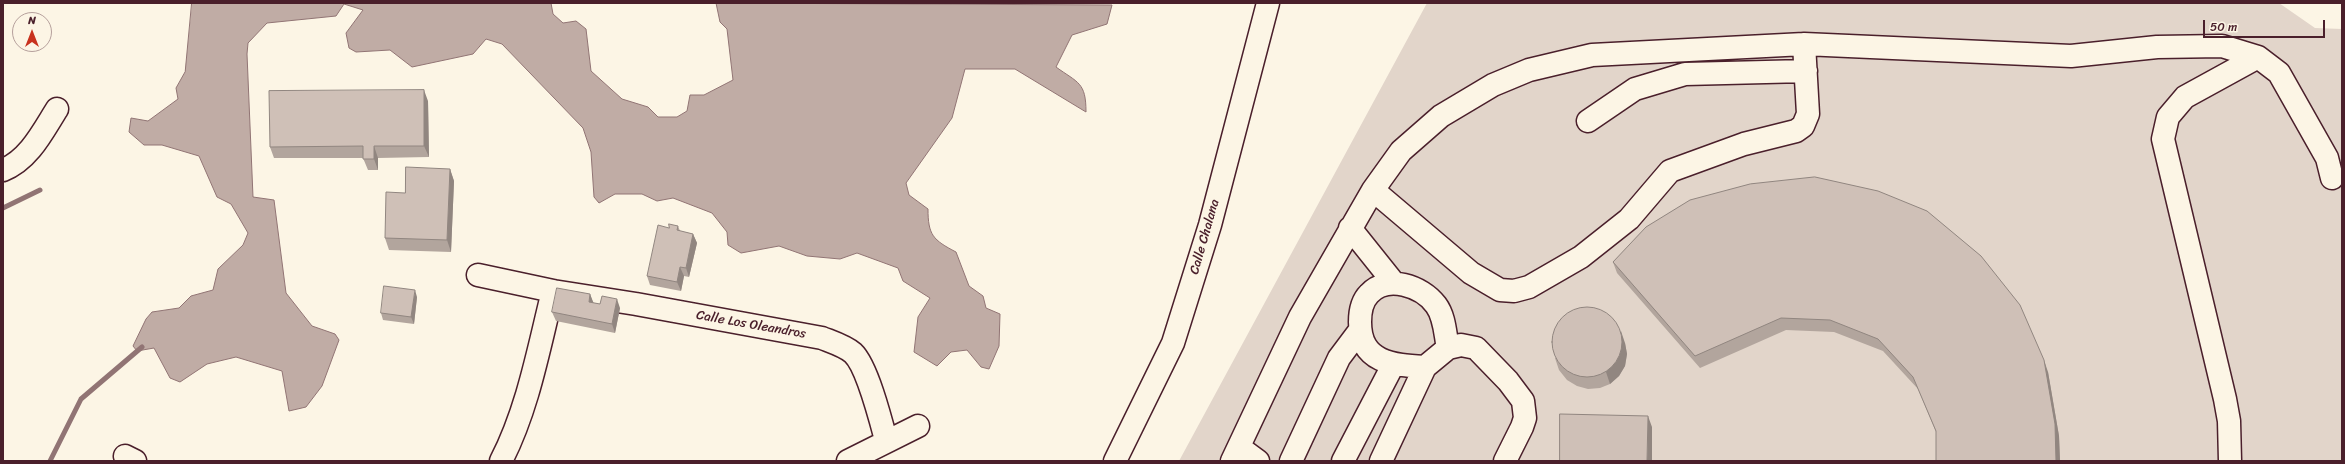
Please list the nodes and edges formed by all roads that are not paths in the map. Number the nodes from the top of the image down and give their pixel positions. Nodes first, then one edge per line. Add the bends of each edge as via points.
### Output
1 (1268, 3) edge
2 (1804, 44) junction
3 (2258, 57) junction
4 (1806, 71) junction
5 (57, 109) dead end
6 (1588, 121) dead end
7 (3, 170) edge
8 (2332, 178) dead end
9 (1373, 190) junction
10 (1350, 228) junction
11 (478, 275) dead end
12 (1394, 283) junction
13 (553, 291) junction
14 (1360, 330) junction
15 (1448, 348) junction
16 (1393, 365) junction
17 (1425, 367) junction
18 (918, 426) dead end
19 (886, 440) junction
20 (1236, 454) edge
21 (501, 461) edge
22 (848, 461) edge
23 (1115, 461) edge
24 (1258, 461) edge
25 (1291, 461) edge
26 (1342, 461) edge
27 (1381, 461) edge
28 (1505, 461) edge
29 (2230, 461) edge

1 - 23 street, Calle Chalana via 1210,225 1173,343
2 - 3 street via 2071,56 2157,48 2222,46
2 - 4 street
2 - 9 street via 1592,55 1529,70 1493,85 1441,116 1401,150
3 - 8 street via 2279,72 2327,158
3 - 29 street via 2181,100 2168,117 2163,139 2225,399 2229,421
4 - 6 street via 1685,74 1635,89
4 - 9 street via 1808,114 1803,126 1796,131 1744,144 1670,171 1629,219 1581,257 1530,287 1514,291 1500,290 1471,273
5 - 7 street via 22,158
9 - 10 street
10 - 12 street
10 - 20 street via 1300,317
11 - 13 street, Calle Los Oleandros
12 - 14 street via 1369,293 1360,309
12 - 15 street via 1412,286 1426,294 1436,306 1443,321
13 - 19 street, Calle Los Oleandros via 822,338 838,344 853,353 861,366 879,413
13 - 21 street via 534,367 510,444
14 - 16 street via 1369,352
14 - 25 street via 1339,358
15 - 17 street
15 - 28 street via 1461,345 1476,348 1508,381 1523,401 1525,418
16 - 17 street
16 - 26 street
17 - 27 street
18 - 19 street
19 - 22 street
20 - 24 street

